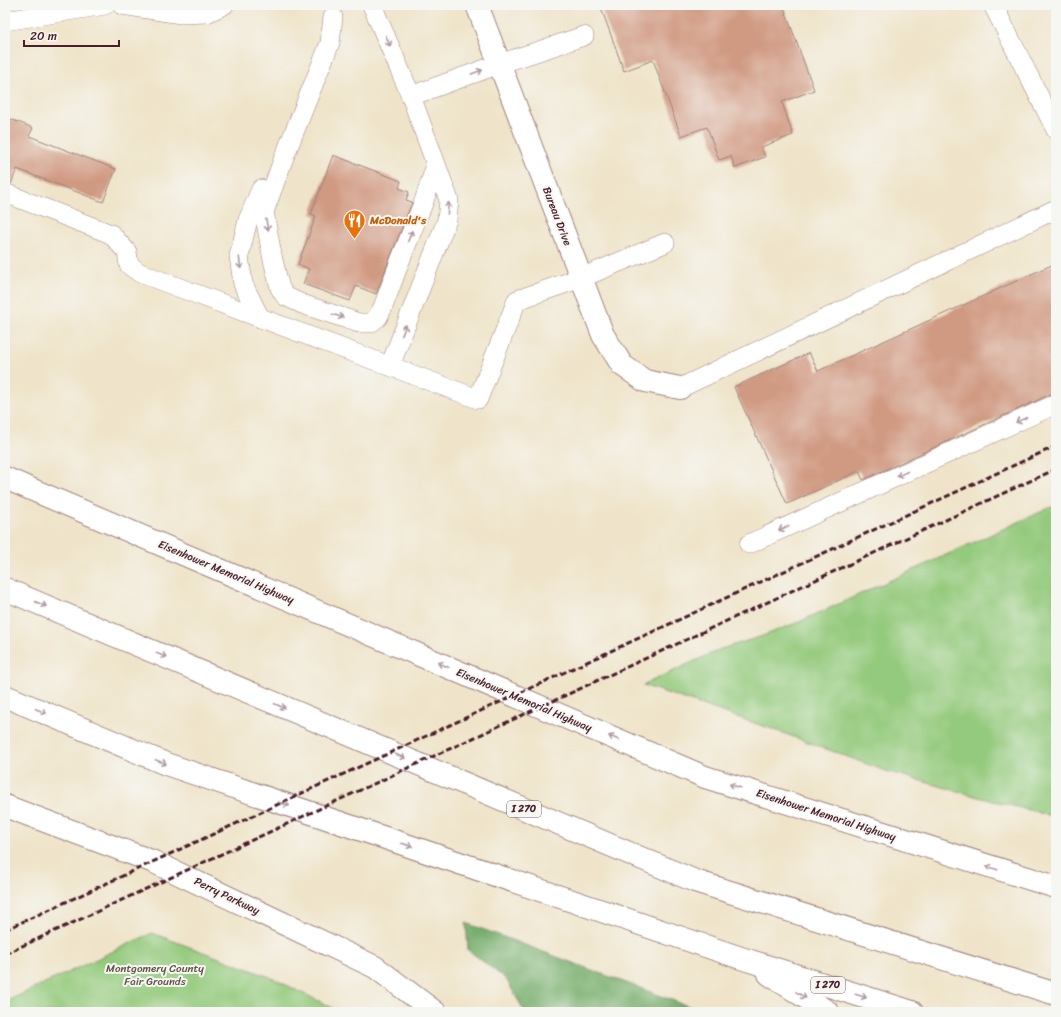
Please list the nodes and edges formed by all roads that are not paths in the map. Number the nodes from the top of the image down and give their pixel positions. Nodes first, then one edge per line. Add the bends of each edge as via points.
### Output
1 (106, 5) edge
2 (122, 5) edge
3 (224, 5) edge
4 (372, 5) edge
5 (477, 5) edge
6 (993, 5) edge
7 (335, 11) edge
8 (5, 21) edge
9 (584, 36) dead end
10 (499, 64) junction
11 (411, 96) junction
12 (1056, 130) edge
13 (436, 165) junction
14 (5, 193) edge
15 (1056, 209) edge
16 (665, 243) dead end
17 (581, 278) junction
18 (260, 318) junction
19 (390, 366) junction
20 (680, 388) joint
21 (1056, 404) edge
22 (5, 478) edge
23 (749, 544) dead end
24 (5, 589) edge
25 (5, 696) edge
26 (5, 806) edge
27 (1056, 887) edge
28 (744, 959) junction
29 (1056, 994) edge
30 (435, 1012) edge
31 (828, 1012) edge
32 (912, 1012) edge

1 - 8 lane
2 - 3 lane via 181,14 207,13
4 -> 11 lane
5 - 10 main road, Bureau Drive
6 - 12 lane
7 -> 13 lane via 330,43 264,212 273,260 280,288 285,296 359,323 371,323 378,317
7 -> 18 lane via 248,220 239,256 243,284
9 - 10 lane
11 -> 10 lane
10 - 17 main road, Bureau Drive
11 - 13 lane
19 -> 13 lane via 447,220 449,200
14 - 18 lane via 111,234 127,252 129,265 140,273
15 - 20 lane
16 - 17 lane
17 - 19 lane via 517,300 478,399
17 - 20 main road, Bureau Drive via 603,335 622,366 645,381
18 - 19 lane
21 -> 23 lane
27 -> 22 main road, Eisenhower Memorial Highway via 705,777
24 -> 29 main road, I 270 via 695,881
25 -> 28 main road, I 270 via 166,764
26 - 30 main road, Perry Parkway via 154,862 312,936 375,967
28 -> 31 main road
28 -> 32 main road, I 270

